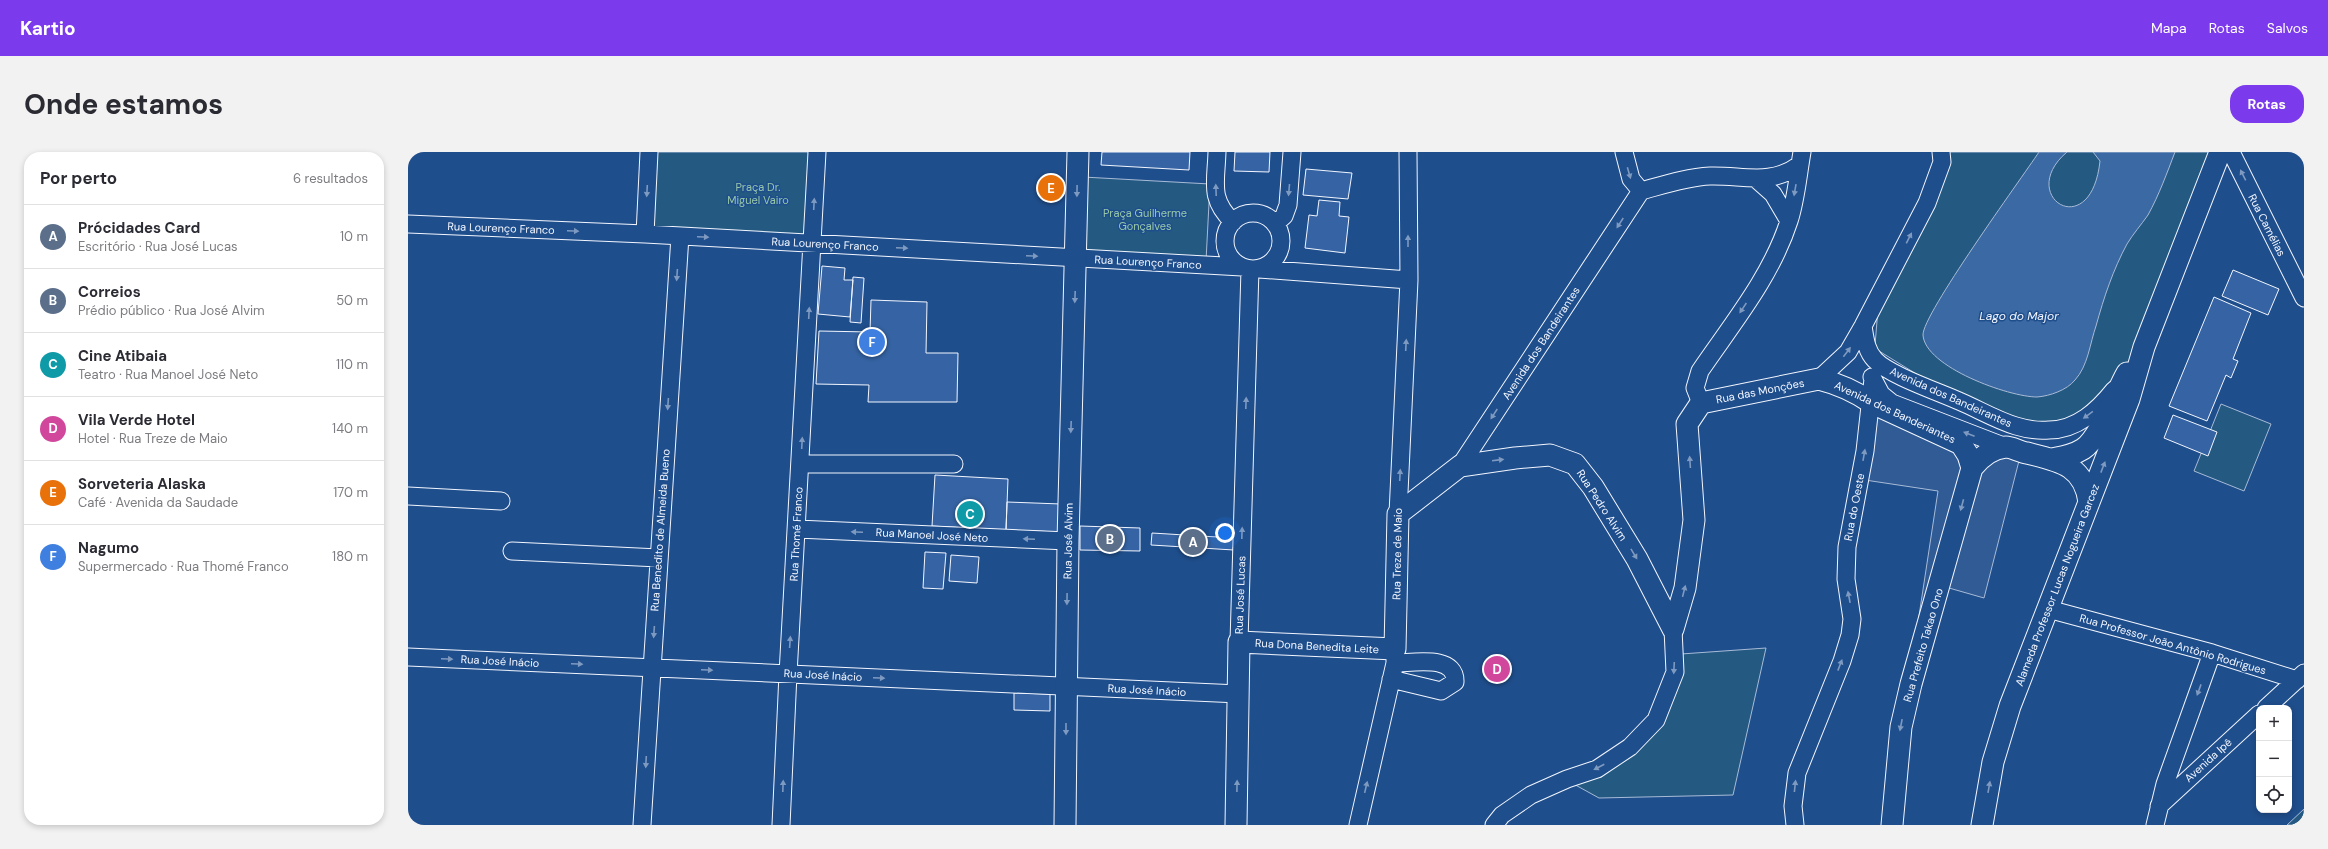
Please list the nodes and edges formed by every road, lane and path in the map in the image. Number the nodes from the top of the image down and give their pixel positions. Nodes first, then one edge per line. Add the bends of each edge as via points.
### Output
1 (649, 152) edge
2 (817, 152) edge
3 (1078, 152) edge
4 (1217, 152) edge
5 (1292, 152) edge
6 (1408, 152) edge
7 (1624, 152) edge
8 (1942, 152) edge
9 (2220, 152) edge
10 (2231, 152) edge
11 (1800, 158) edge
12 (1755, 178) junction
13 (1641, 191) junction
14 (1789, 221) junction
15 (1233, 222) junction
16 (408, 224) edge
17 (1275, 224) junction
18 (645, 234) junction
19 (680, 236) junction
20 (1281, 242) junction
21 (812, 243) junction
22 (1076, 258) junction
23 (1250, 269) junction
24 (1310, 272) junction
25 (1408, 280) junction
26 (2304, 298) edge
27 (1863, 326) junction
28 (1865, 343) junction
29 (2144, 347) junction
30 (2125, 377) junction
31 (1819, 379) junction
32 (1873, 379) junction
33 (1701, 403) junction
34 (1872, 403) junction
35 (2006, 447) junction
36 (2051, 459) junction
37 (800, 464) junction
38 (954, 464) dead end
39 (1460, 466) junction
40 (1972, 468) junction
41 (408, 496) edge
42 (501, 501) dead end
43 (2089, 502) junction
44 (1398, 514) junction
45 (797, 529) junction
46 (1068, 541) junction
47 (512, 551) dead end
48 (659, 558) junction
49 (2048, 609) junction
50 (1673, 629) junction
51 (1239, 642) junction
52 (2212, 653) junction
53 (408, 657) edge
54 (1394, 664) junction
55 (652, 668) junction
56 (788, 674) junction
57 (2301, 677) edge
58 (1066, 686) junction
59 (1239, 694) junction
60 (2269, 705) edge
61 (2256, 717) edge
62 (2158, 808) junction
63 (642, 825) edge
64 (781, 825) edge
65 (1065, 825) edge
66 (1236, 825) edge
67 (1358, 825) edge
68 (1494, 825) edge
69 (1795, 825) edge
70 (1892, 825) edge
71 (1982, 825) edge
72 (2155, 825) edge

1 -> 18 street
21 -> 2 street, Rua Thomé Franco
3 -> 22 main road, Rua José Alvim
15 -> 4 street via 1221,210 1215,193
5 -> 17 street via 1288,205 1284,216
25 -> 6 street, Rua Treze de Maio
7 -> 13 street via 1631,179
27 -> 8 street, Avenida dos Banderiantes via 1927,203 1942,162
9 - 29 main road, Alameda Professor Lucas Nogueira Garcez
26 -> 10 street, Rua Camélias
11 - 12 street via 1777,178
11 -> 14 street
12 - 13 street via 1710,176
12 - 14 street via 1773,194
13 -> 39 street, Avenida dos Bandeirantes
14 -> 33 street via 1765,276 1700,371 1695,388
15 - 17 street via 1240,216 1250,213 1259,214
15 - 23 street via 1225,238 1225,247 1234,262
16 -> 18 street, Rua Lourenço Franco
17 - 20 street
18 - 19 street, Rua Lourenço Franco
19 -> 21 street, Rua Lourenço Franco
19 -> 48 street, Rua Benedito de Almeida Bueno
20 - 23 street via 1274,260
20 - 24 street via 1289,261
21 -> 22 street, Rua Lourenço Franco
37 -> 21 street, Rua Thomé Franco
22 - 23 street, Rua Lourenço Franco
22 -> 46 main road, Rua José Alvim
23 - 24 street, Rua Lourenço Franco
51 -> 23 street, Rua José Lucas
24 - 25 street, Rua Lourenço Franco
44 -> 25 street, Rua Treze de Maio
27 - 28 street, Avenida dos Bandeirantes
31 -> 27 street, Avenida dos Banderiantes via 1848,352
30 -> 28 street, Avenida dos Bandeirantes via 2099,407 2080,421 2068,427 2049,430 2026,428 2015,426 1888,369 1874,360
28 - 32 street, Avenida dos Bandeirantes
29 - 30 main road, Alameda Professor Lucas Nogueira Garcez
43 -> 29 main road, Alameda Professor Lucas Nogueira Garcez via 2129,399
30 - 36 main road, Alameda Professor Lucas Nogueira Garcez via 2092,440 2084,449 2070,456
31 - 33 main road, Rua das Monções
31 - 34 main road, Avenida dos Banderiantes via 1847,388
32 - 34 street, Rua do Oeste
35 -> 32 street, Avenida dos Bandeirantes via 1892,403 1881,394
50 -> 33 main road via 1685,588 1694,520 1687,424
34 - 40 main road, Avenida dos Banderiantes via 1961,444
69 -> 34 street, Rua do Oeste via 1797,773 1850,635 1852,619 1846,579 1847,547
35 - 36 main road
35 - 40 main road via 1981,457
36 - 43 main road via 2078,474 2087,486
37 - 38 street
37 - 45 street, Rua Thomé Franco
39 - 44 main road, Avenida dos Bandeirantes
39 -> 50 main road, Rua Pedro Alvim via 1550,455 1575,464 1593,487 1637,559
40 -> 70 main road, Rua Prefeito Takao Ono via 1902,720 1893,791
41 - 42 street
43 - 49 main road, Alameda Professor Lucas Nogueira Garcez
44 - 54 main road, Rua Treze de Maio
46 -> 45 street, Rua Manoel José Neto
56 -> 45 street, Rua Thomé Franco
46 -> 58 main road, Rua José Alvim
47 - 48 street
48 -> 55 street, Rua Benedito de Almeida Bueno
49 - 52 street, Rua Professor João Antônio Rodrigues
71 -> 49 main road, Alameda Professor Lucas Nogueira Garcez via 1995,755 2010,706
50 -> 68 street via 1675,672 1656,720 1630,747 1598,769 1567,778 1531,795 1502,815
51 - 54 main road, Rua Dona Benedita Leite
51 - 59 main road, Rua José Lucas
52 - 57 street, Rua Professor João Antônio Rodrigues
52 -> 62 street
53 -> 55 street, Rua José Inácio
67 -> 54 street, Rua Treze de Maio
55 -> 56 street, Rua José Inácio
55 -> 63 street, Rua Benedito de Almeida Bueno
56 -> 58 street, Rua José Inácio
64 -> 56 street, Rua Thomé Franco
57 - 60 street
58 - 59 street, Rua José Inácio
58 -> 65 main road, Rua José Alvim
66 -> 59 main road, Rua José Lucas
61 - 62 street, Avenida Ipê via 2171,793
62 - 72 street

